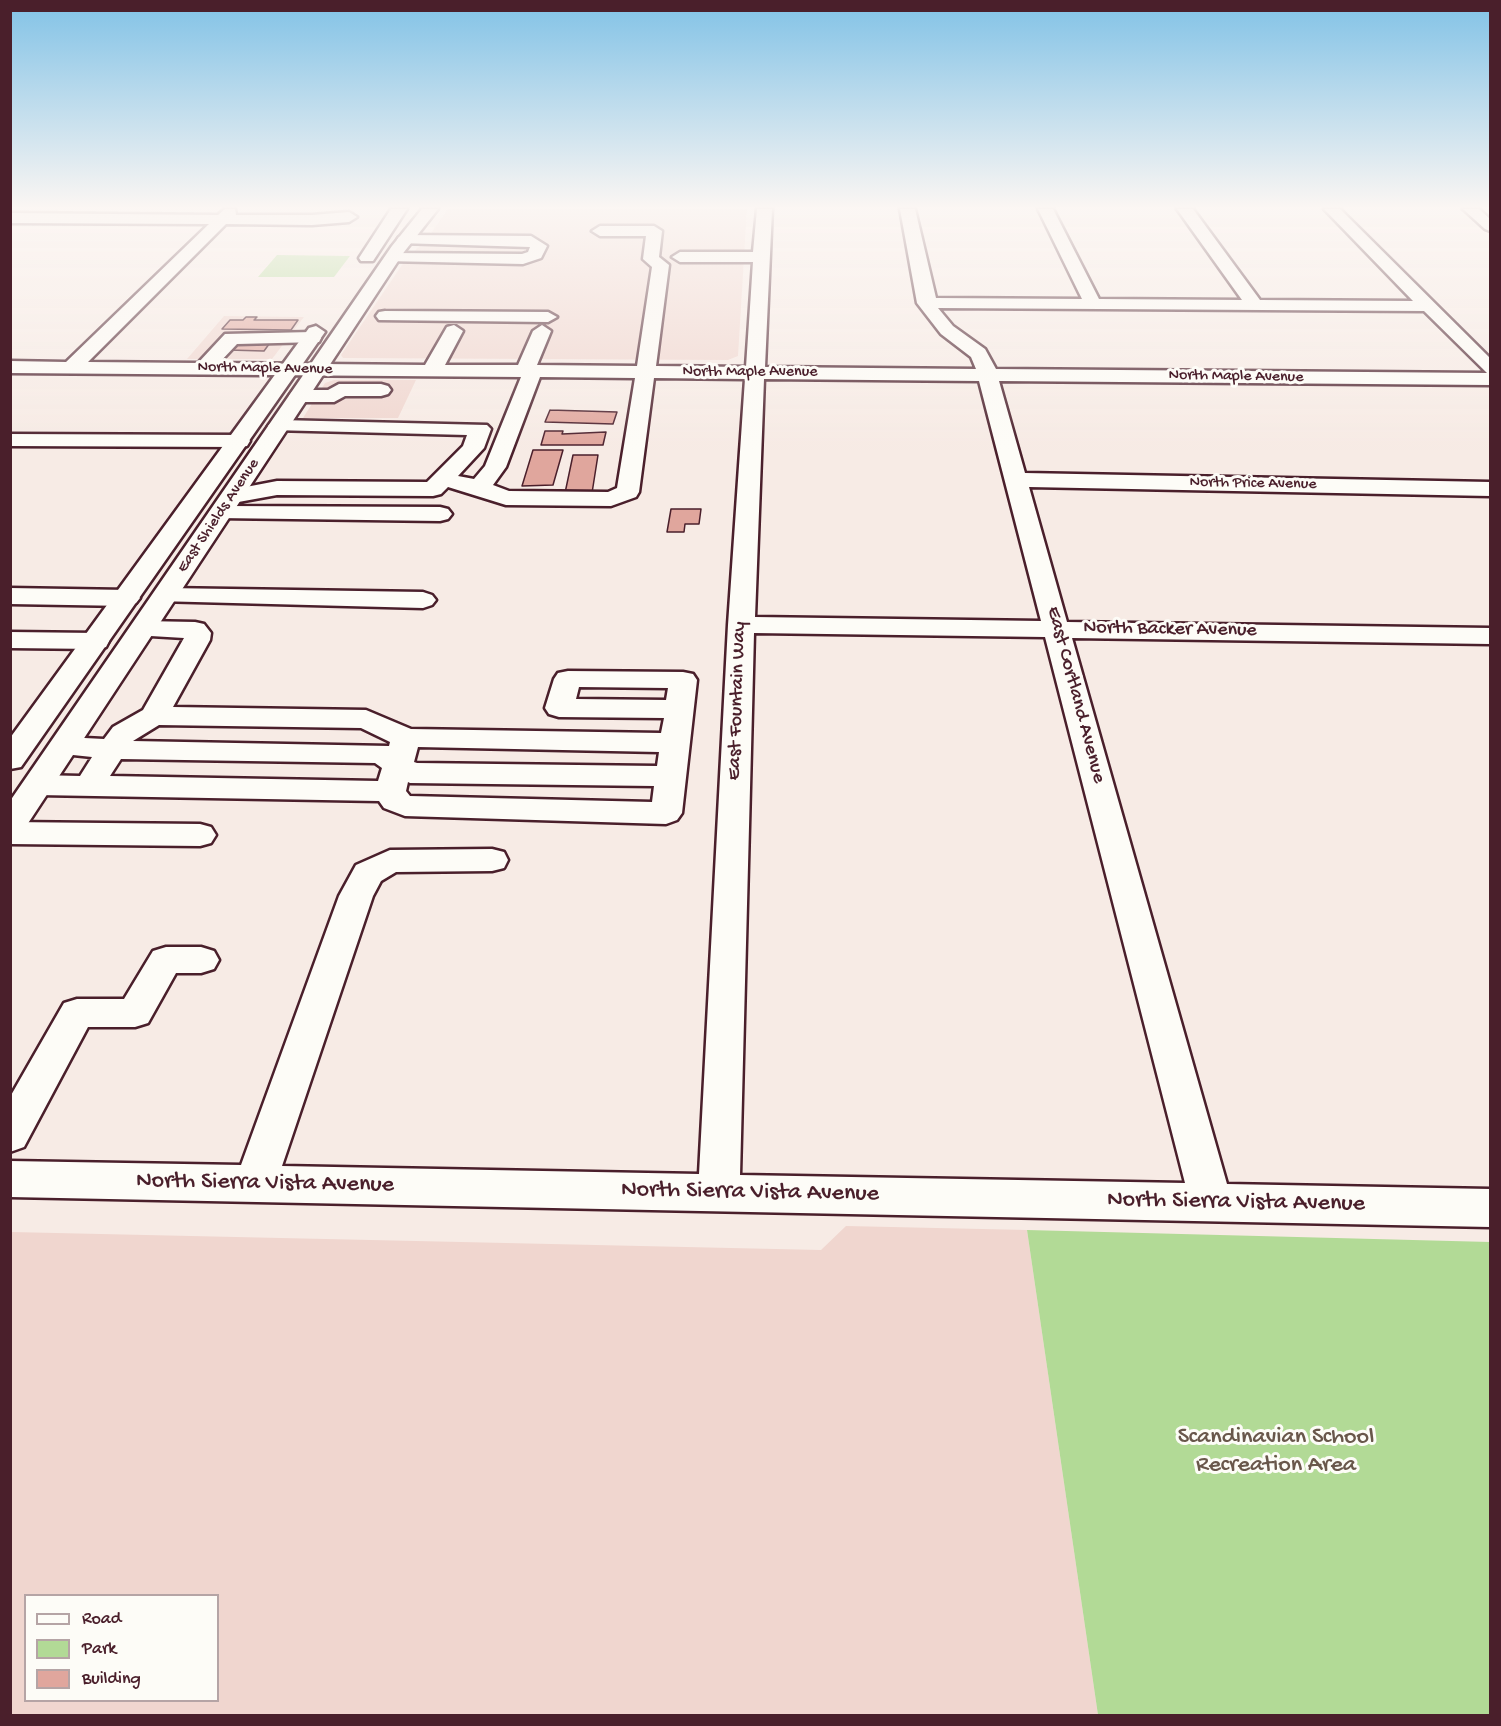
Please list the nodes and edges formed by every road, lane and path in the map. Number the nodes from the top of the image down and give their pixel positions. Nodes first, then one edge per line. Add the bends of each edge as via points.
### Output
1 (151, 290) edge
2 (371, 290) edge
3 (658, 290) edge
4 (759, 290) edge
5 (923, 290) edge
6 (1086, 290) edge
7 (1244, 290) edge
8 (1412, 290) edge
9 (926, 303) junction
10 (1093, 304) junction
11 (1256, 306) junction
12 (1428, 306) junction
13 (353, 316) junction
14 (324, 320) dead end
15 (454, 331) dead end
16 (277, 338) junction
17 (312, 338) junction
18 (211, 361) junction
19 (247, 362) junction
20 (10, 367) edge
21 (72, 367) junction
22 (1491, 368) edge
23 (290, 369) junction
24 (318, 369) junction
25 (378, 370) junction
26 (432, 370) junction
27 (529, 371) junction
28 (647, 372) junction
29 (755, 373) junction
30 (987, 375) junction
31 (1491, 379) edge
32 (366, 390) junction
33 (397, 390) dead end
34 (300, 396) junction
35 (279, 426) junction
36 (10, 440) edge
37 (238, 441) junction
38 (449, 474) junction
39 (1015, 480) junction
40 (479, 487) junction
41 (1491, 489) edge
42 (227, 504) junction
43 (440, 514) dead end
44 (10, 596) edge
45 (166, 596) junction
46 (127, 598) junction
47 (423, 600) dead end
48 (741, 625) junction
49 (1057, 628) junction
50 (143, 629) junction
51 (1491, 636) edge
52 (10, 640) edge
53 (96, 641) junction
54 (678, 710) junction
55 (154, 716) junction
56 (673, 743) junction
57 (65, 746) junction
58 (112, 749) junction
59 (14, 750) edge
60 (398, 764) junction
61 (669, 776) junction
62 (38, 785) junction
63 (89, 785) junction
64 (10, 826) edge
65 (10, 833) edge
66 (200, 835) dead end
67 (492, 860) dead end
68 (201, 960) dead end
69 (10, 1135) edge
70 (10, 1179) edge
71 (255, 1184) junction
72 (719, 1193) junction
73 (1211, 1202) junction
74 (1491, 1208) edge

1 - 21 street
2 - 13 street, East Shields Avenue
3 - 28 street
4 - 29 street, East Fountain Way
5 - 9 street, East Cortland Avenue
6 - 10 street
7 - 11 street
8 - 12 street
9 - 10 street
9 - 30 street, East Cortland Avenue via 938,321 978,353
10 - 11 street
11 - 12 street
12 - 22 street
13 - 24 street, East Shields Avenue
13 - 27 street via 545,324
14 - 17 street, East Shields Avenue
15 - 26 street
16 - 17 street
16 - 18 street via 232,338
16 - 19 street via 267,351
17 - 23 street, East Shields Avenue
18 - 19 street, North Maple Avenue
18 - 21 street, North Maple Avenue
19 - 23 street, North Maple Avenue
20 - 21 street, North Maple Avenue
23 - 24 street, North Maple Avenue
23 - 37 street, East Shields Avenue
24 - 25 street, North Maple Avenue
24 - 34 street, East Shields Avenue
25 - 26 street, North Maple Avenue
25 - 32 street
26 - 27 street, North Maple Avenue
27 - 28 street, North Maple Avenue
27 - 40 street via 495,467
28 - 29 street, North Maple Avenue
28 - 40 street via 628,492 610,500 506,498
29 - 30 street, North Maple Avenue
29 - 48 street, East Fountain Way
30 - 31 street, North Maple Avenue
30 - 39 street, East Cortland Avenue
32 - 33 street
32 - 34 street via 339,390 334,396
34 - 35 street, East Shields Avenue
35 - 38 street via 480,429 472,448
35 - 42 street, East Shields Avenue
36 - 37 street
37 - 46 street, East Shields Avenue
38 - 40 street
38 - 42 street via 433,489 277,488
39 - 41 street, North Price Avenue
39 - 49 street, East Cortland Avenue
42 - 43 street
42 - 45 street, East Shields Avenue
44 - 46 street
45 - 47 street
45 - 50 street, East Shields Avenue
46 - 53 street, East Shields Avenue
48 - 49 street, North Backer Avenue
48 - 72 street, East Fountain Way
49 - 51 street, North Backer Avenue
49 - 73 street, East Cortland Avenue
50 - 55 street via 198,633
50 - 57 street, East Shields Avenue
52 - 53 street
53 - 57 street via 102,645 96,659 50,735
53 - 59 street, East Shields Avenue
54 - 54 street via 683,680 568,679 559,708
54 - 56 street
55 - 58 street via 123,733
55 - 60 street via 366,718
56 - 60 street
56 - 61 street
57 - 58 street
57 - 62 street, East Shields Avenue
58 - 60 street via 382,754
58 - 63 street
60 - 61 street via 410,773
60 - 61 street via 395,801 405,806 666,813
60 - 63 street
62 - 63 street
62 - 64 street, East Shields Avenue
65 - 66 street
67 - 71 street via 390,861 368,873 356,896
68 - 69 street via 166,960 135,1012 77,1013
70 - 71 street, North Sierra Vista Avenue
71 - 72 street, North Sierra Vista Avenue
72 - 73 street, North Sierra Vista Avenue
73 - 74 street, North Sierra Vista Avenue

